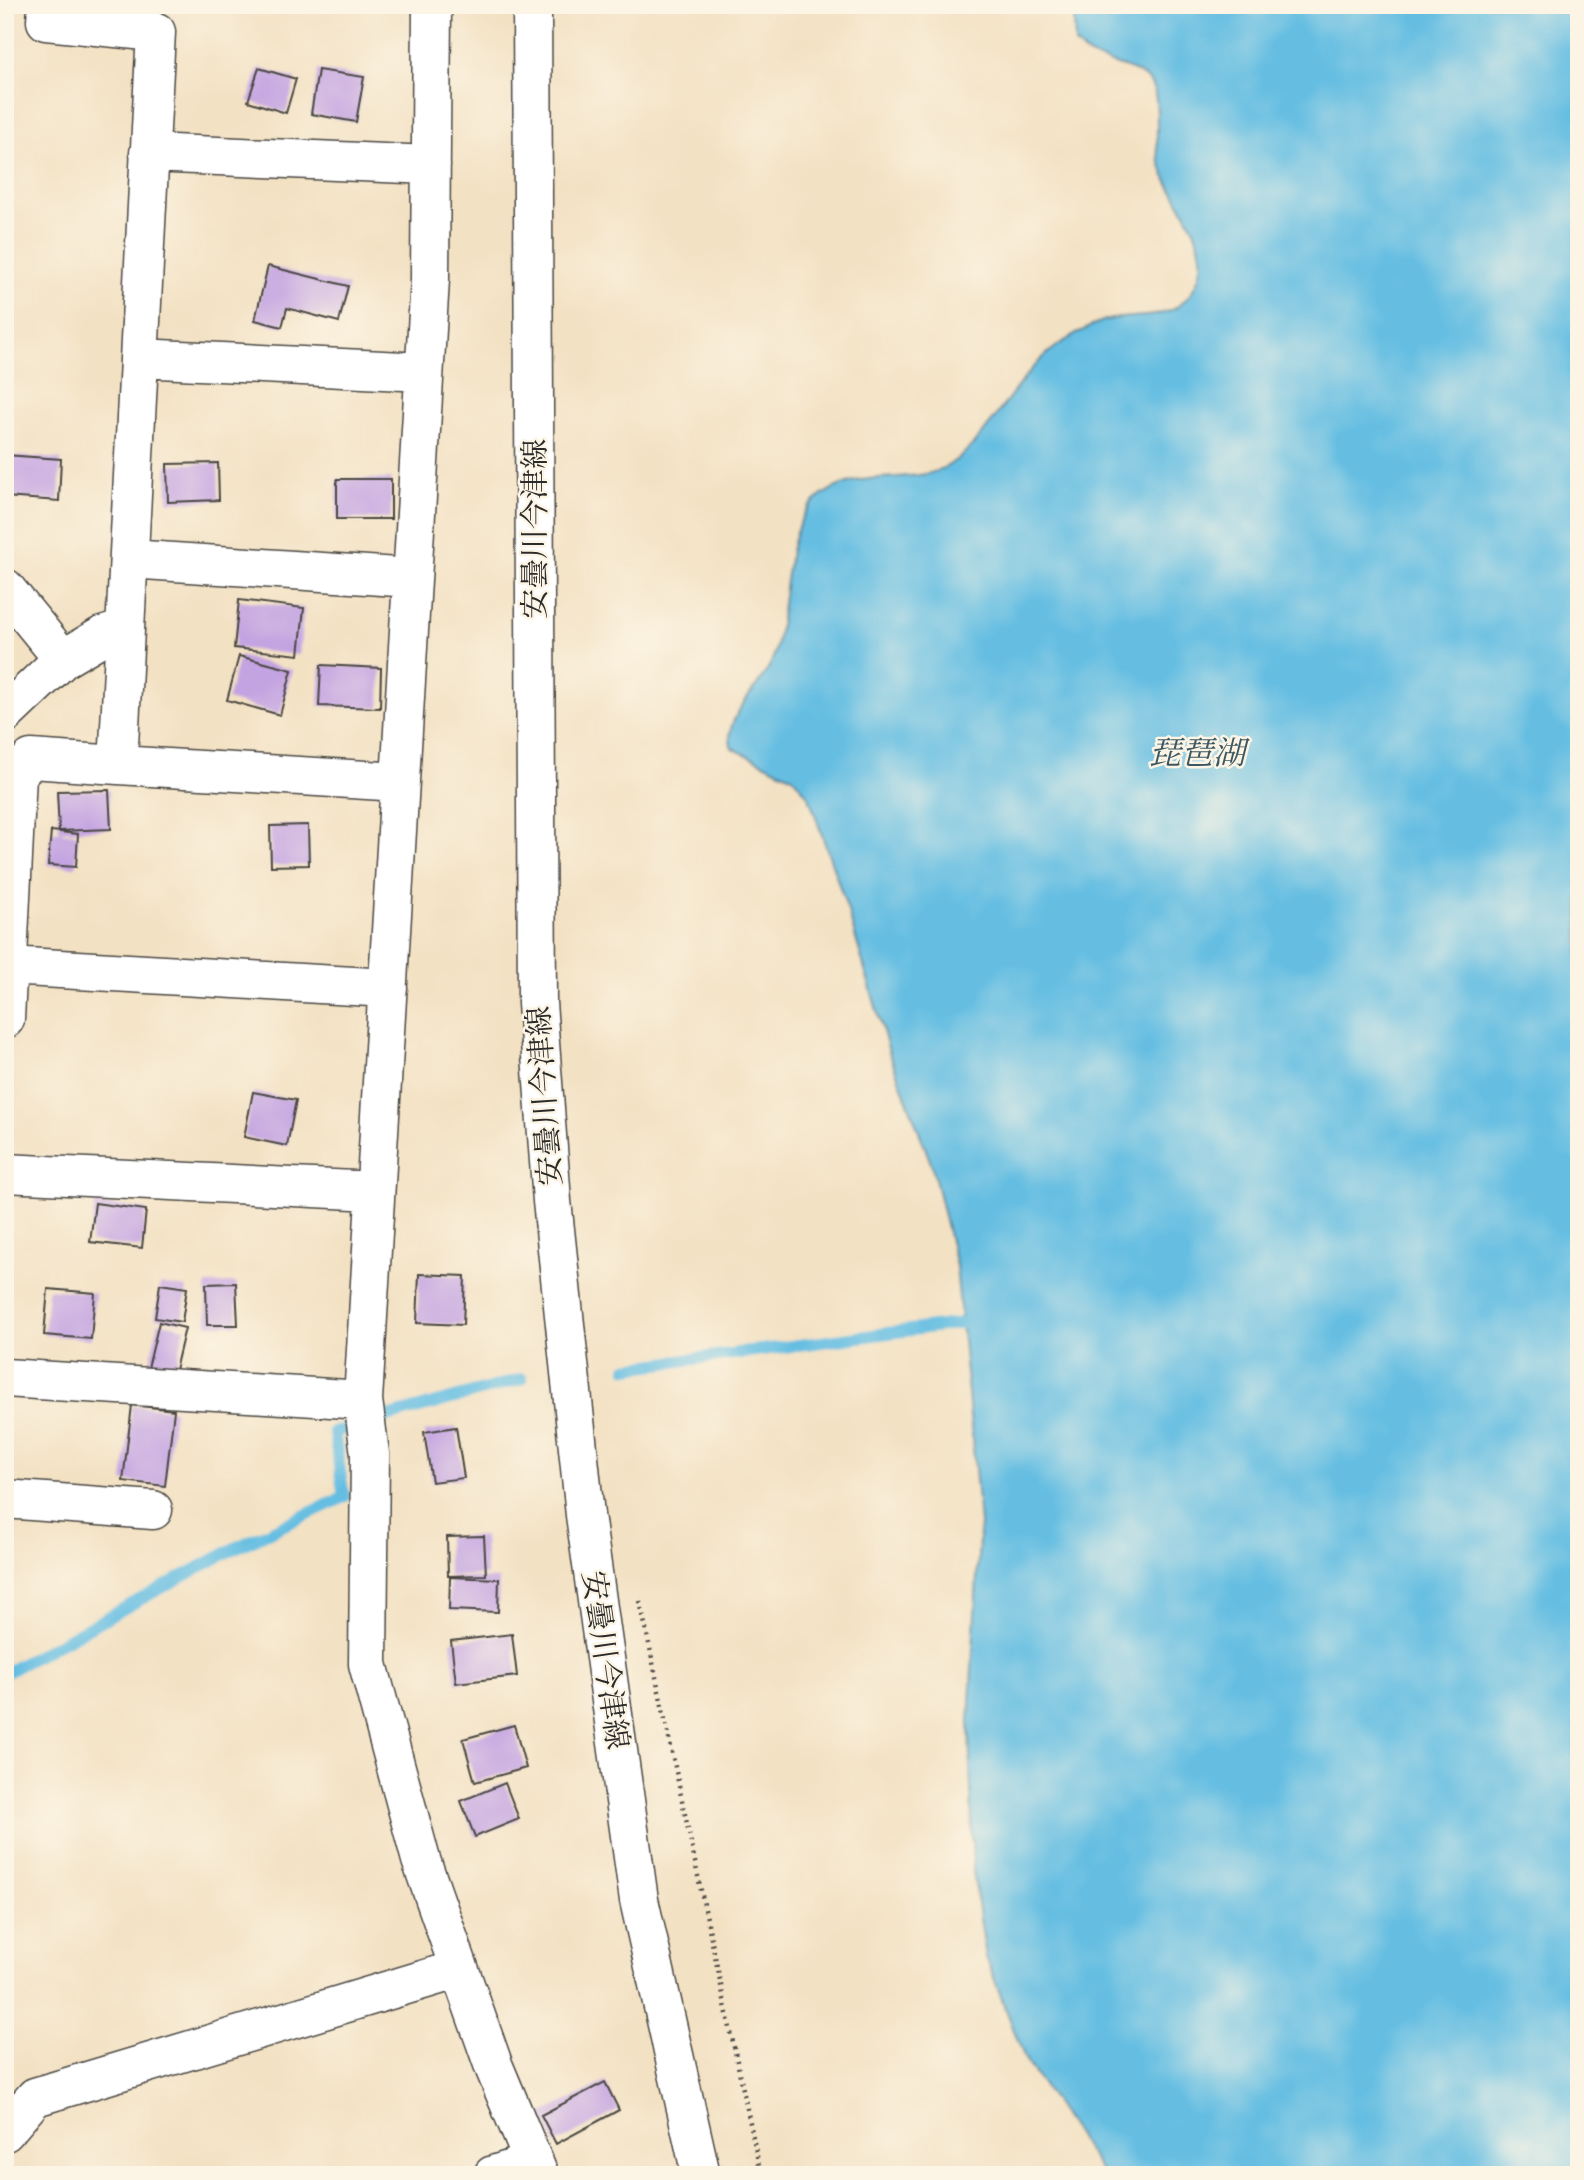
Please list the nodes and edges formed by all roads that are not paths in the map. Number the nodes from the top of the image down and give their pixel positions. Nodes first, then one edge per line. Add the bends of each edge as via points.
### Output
1 (47, 5) edge
2 (432, 5) edge
3 (531, 5) edge
4 (158, 18) edge
5 (149, 153) junction
6 (431, 165) junction
7 (139, 358) junction
8 (424, 372) junction
9 (129, 559) junction
10 (412, 578) junction
11 (5, 588) edge
12 (125, 629) junction
13 (63, 659) junction
14 (5, 714) edge
15 (118, 765) junction
16 (400, 782) junction
17 (8, 966) junction
18 (388, 988) junction
19 (5, 1019) edge
20 (5, 1173) edge
21 (375, 1191) junction
22 (5, 1378) edge
23 (363, 1405) junction
24 (5, 1499) edge
25 (153, 1510) dead end
26 (459, 1969) junction
27 (6, 2131) edge
28 (537, 2169) edge
29 (493, 2175) edge
30 (701, 2175) edge

1 - 4 street via 46,21
2 - 6 street
3 - 30 street, 安曇川今津線 via 537,1003 551,1187 585,1515 639,1900
4 - 5 street
5 - 6 street
5 - 7 street
6 - 8 street
7 - 8 street
7 - 9 street
8 - 10 street
9 - 10 street
9 - 12 street
10 - 16 street
11 - 13 street
12 - 13 street via 102,636
12 - 15 street
13 - 14 street
15 - 16 street
15 - 17 street via 31,759 18,775
16 - 18 street
17 - 18 street
17 - 19 street
18 - 21 street
20 - 21 street
21 - 23 street
22 - 23 street
23 - 26 street via 370,1454 368,1664 421,1860
24 - 25 street
26 - 27 street via 35,2097
26 - 28 street
28 - 29 street

